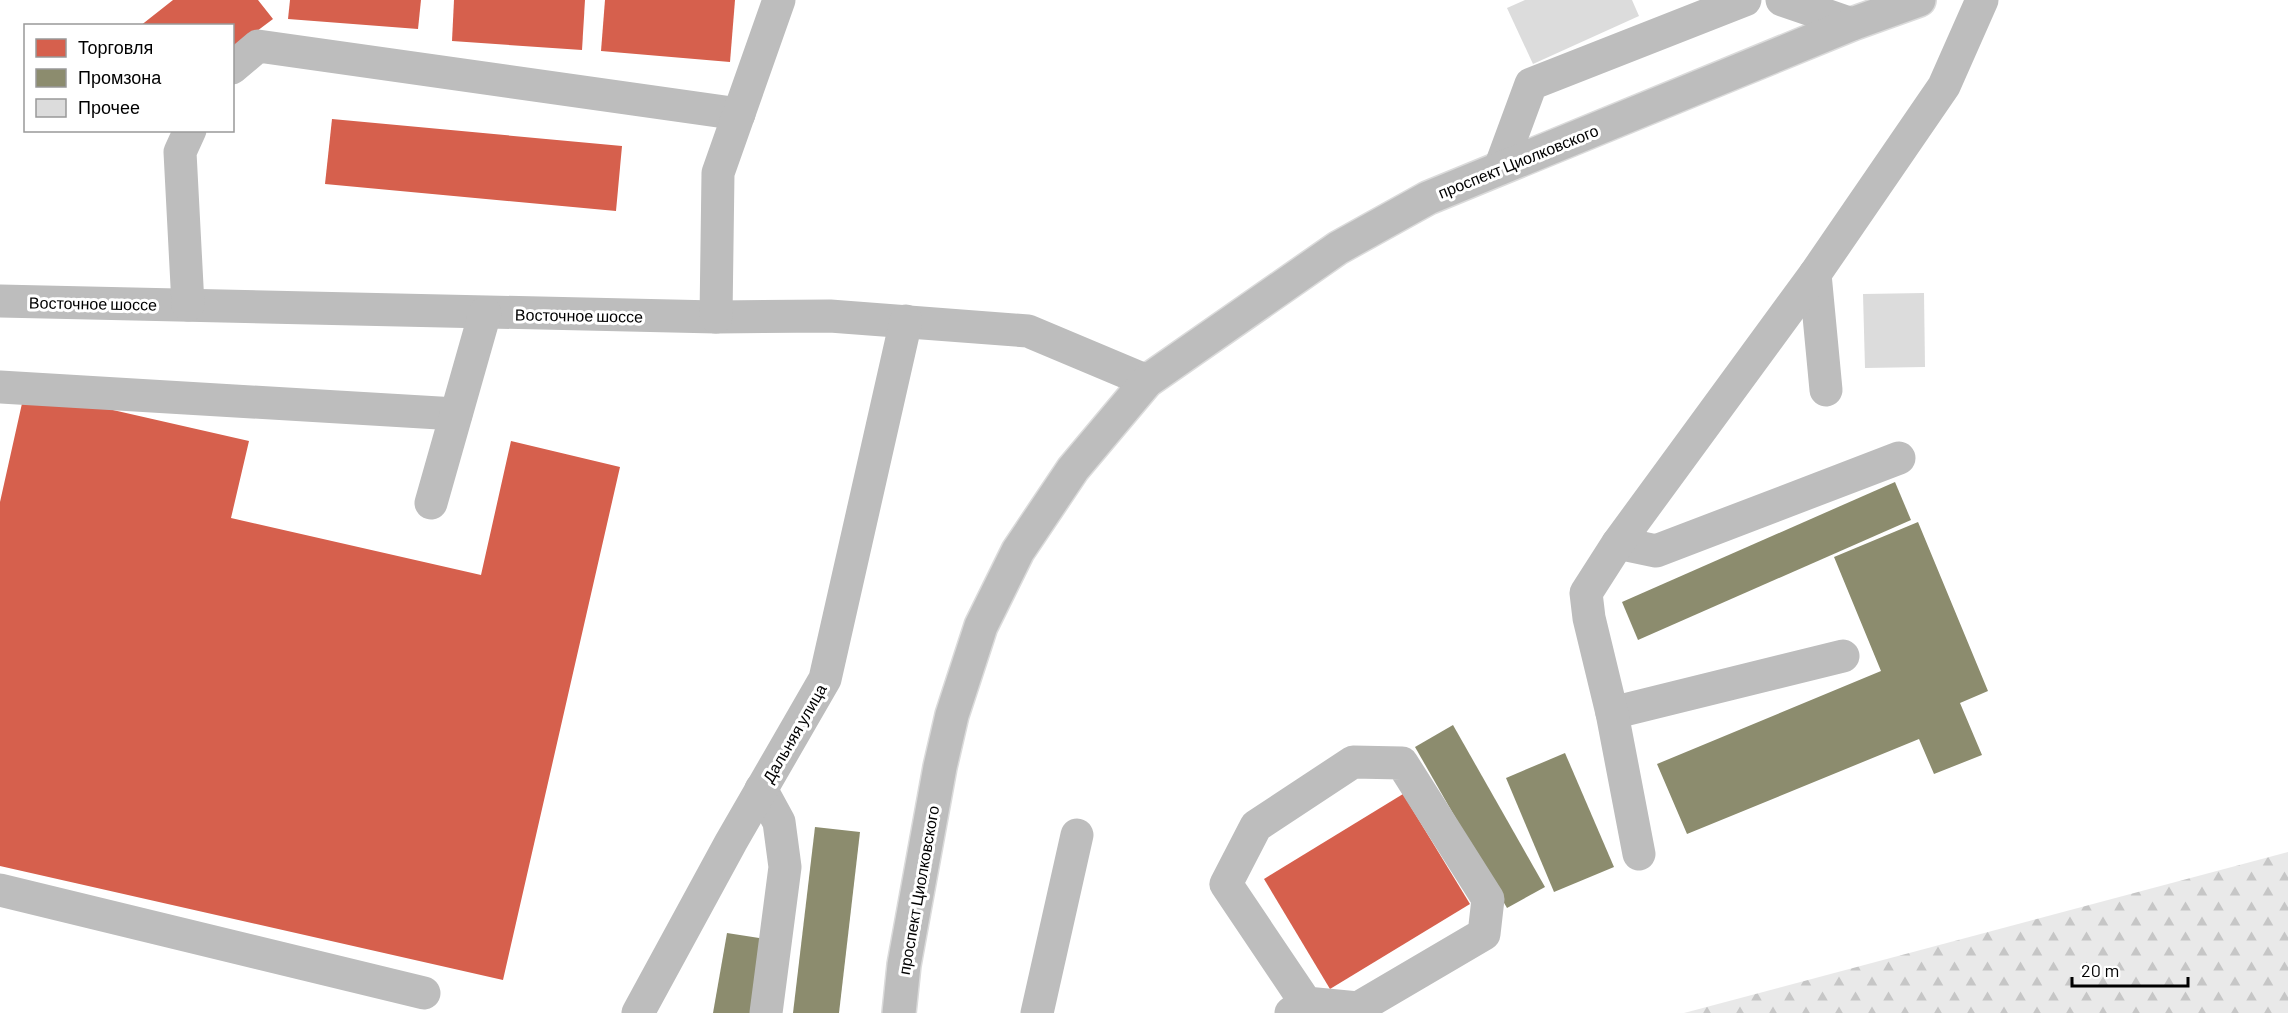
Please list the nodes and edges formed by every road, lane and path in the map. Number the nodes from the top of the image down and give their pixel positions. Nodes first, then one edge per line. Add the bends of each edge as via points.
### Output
1 (779, 0) edge
2 (1745, 0) edge
3 (1782, 0) edge
4 (1919, 0) edge
5 (1982, 0) edge
6 (1852, 24) junction
7 (234, 66) edge
8 (739, 114) junction
9 (189, 132) edge
10 (1500, 168) junction
11 (1815, 274) junction
12 (0, 301) edge
13 (188, 305) junction
14 (485, 313) junction
15 (716, 317) junction
16 (906, 321) junction
17 (1147, 381) junction
18 (0, 387) edge
19 (1826, 390) dead end
20 (456, 414) junction
21 (1899, 458) dead end
22 (431, 503) dead end
23 (1618, 543) junction
24 (1843, 656) dead end
25 (1612, 713) junction
26 (761, 789) junction
27 (1077, 835) dead end
28 (1639, 854) dead end
29 (0, 890) edge
30 (424, 993) dead end
31 (1298, 1008) edge
32 (638, 1013) edge
33 (766, 1013) edge
34 (899, 1013) edge
35 (1037, 1013) edge

1 - 8 street
2 - 10 street via 1531,84
3 - 6 street
4 - 6 street, проспект Циолковского
5 - 11 street via 1944,86
6 - 10 street, проспект Циолковского
7 - 8 street via 258,46
8 - 15 street via 718,173
9 - 13 street via 180,152
10 - 17 street, проспект Циолковского via 1428,198 1338,248
11 - 19 street
11 - 23 street
12 - 13 street, Восточное шоссе
13 - 14 street, Восточное шоссе
14 - 15 street, Восточное шоссе
14 - 20 street
15 - 16 street, Восточное шоссе via 830,316
16 - 17 street, Восточное шоссе via 1028,331
16 - 26 street, Дальняя улица via 825,679
17 - 34 street, проспект Циолковского via 1072,469 1018,551 981,626 940,767
18 - 20 street
20 - 22 street
21 - 23 street via 1656,551
23 - 25 street via 1586,593
24 - 25 street
25 - 28 street
26 - 32 street, Дальняя улица
26 - 33 street via 779,822 784,867
27 - 35 street
29 - 30 street
31 - 31 street via 1358,1008 1484,934 1488,899 1402,763 1353,762 1256,826 1226,884

